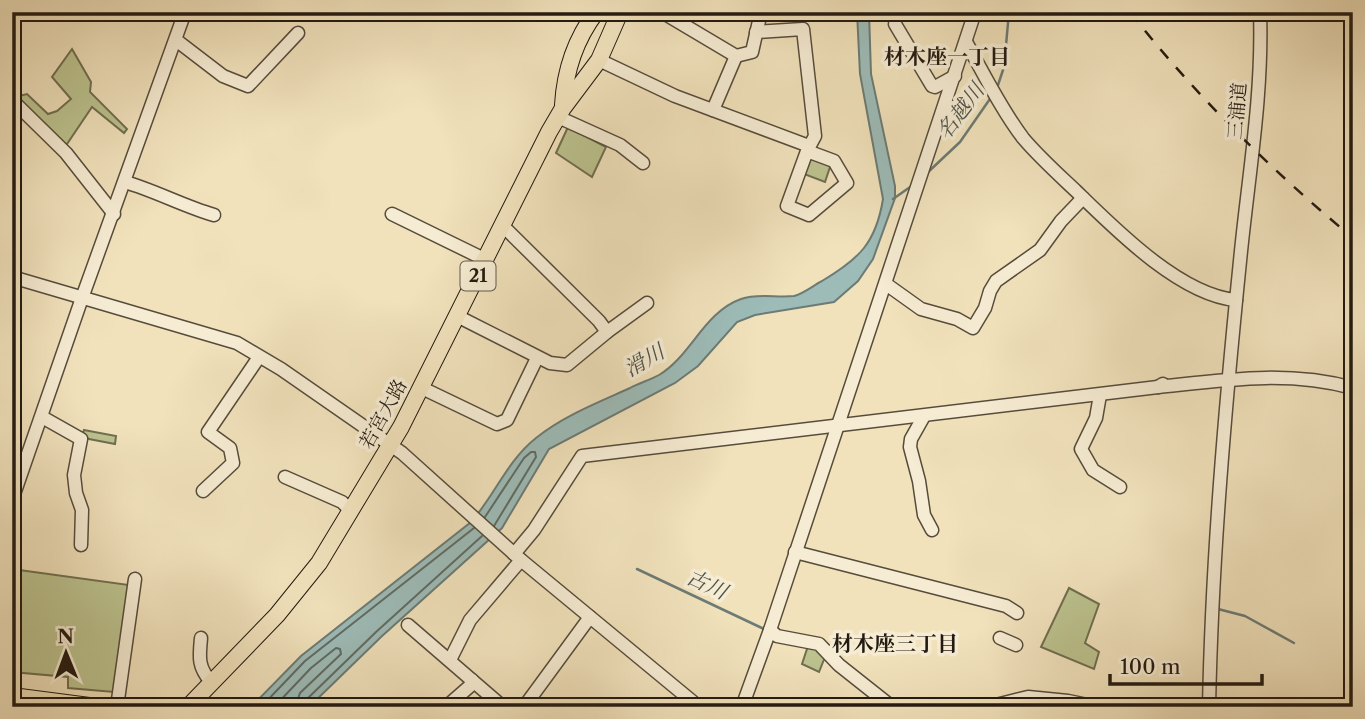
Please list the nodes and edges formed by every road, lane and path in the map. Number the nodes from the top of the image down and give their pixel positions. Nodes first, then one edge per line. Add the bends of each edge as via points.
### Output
1 (186, 12) edge
2 (596, 12) edge
3 (620, 12) edge
4 (662, 12) edge
5 (761, 12) edge
6 (975, 12) edge
7 (1260, 12) edge
8 (895, 24) dead end
9 (757, 32) junction
10 (298, 33) dead end
11 (176, 40) junction
12 (966, 42) junction
13 (736, 56) junction
14 (599, 60) junction
15 (955, 76) junction
16 (12, 100) edge
17 (713, 110) junction
18 (560, 112) junction
19 (808, 148) junction
20 (643, 163) dead end
21 (125, 182) junction
22 (1083, 198) junction
23 (114, 214) junction
24 (392, 214) dead end
25 (214, 215) dead end
26 (503, 226) junction
27 (486, 260) junction
28 (12, 277) edge
29 (886, 285) junction
30 (82, 298) junction
31 (1236, 300) junction
32 (648, 303) dead end
33 (457, 316) junction
34 (607, 332) junction
35 (260, 357) junction
36 (537, 358) junction
37 (1229, 380) junction
38 (1350, 386) edge
39 (422, 388) junction
40 (1100, 395) junction
41 (924, 416) junction
42 (42, 417) junction
43 (836, 426) junction
44 (392, 444) junction
45 (285, 477) dead end
46 (1120, 487) dead end
47 (203, 491) dead end
48 (12, 500) edge
49 (350, 510) junction
50 (932, 530) dead end
51 (81, 545) dead end
52 (795, 552) junction
53 (518, 557) junction
54 (135, 579) dead end
55 (1017, 613) dead end
56 (590, 617) junction
57 (408, 625) dead end
58 (768, 634) junction
59 (201, 638) dead end
60 (1000, 638) dead end
61 (1016, 645) dead end
62 (450, 660) junction
63 (472, 680) junction
64 (211, 682) junction
65 (12, 697) edge
66 (89, 707) edge
67 (117, 707) edge
68 (188, 707) edge
69 (446, 707) edge
70 (503, 707) edge
71 (524, 707) edge
72 (699, 707) edge
73 (742, 707) edge
74 (892, 707) edge
75 (988, 707) edge
76 (1097, 707) edge
77 (1209, 707) edge

1 - 11 street
2 - 18 main road, 若宮大路 / 21 via 570,57
3 - 14 main road, 若宮大路 / 21
4 - 13 street
5 - 9 street
6 - 12 street
7 - 31 street, 三浦道 via 1255,141
8 - 15 street via 932,86
9 - 13 street via 752,52
9 - 19 street via 803,29 815,136
10 - 11 street via 248,86 223,76
11 - 21 street
12 - 15 street
12 - 22 street via 1023,137
13 - 17 street
14 - 17 street
14 - 18 main road, 若宮大路 / 21
15 - 29 street
16 - 23 street via 66,153
17 - 19 street
18 - 20 street
18 - 26 main road, 若宮大路 / 21
19 - 19 street via 787,206 809,215 847,183 834,161
21 - 23 street
21 - 25 street
22 - 29 street via 1040,250 996,281 973,328 921,309
22 - 31 street via 1136,247 1177,276 1223,299
23 - 30 street
24 - 27 street
26 - 27 main road, 若宮大路 / 21
26 - 34 street
27 - 33 main road, 若宮大路 / 21
28 - 30 street
29 - 43 street
30 - 35 street via 237,343
30 - 42 street
31 - 37 street, 三浦道
32 - 34 street
33 - 36 street
33 - 39 main road, 若宮大路 / 21
34 - 36 street via 567,365
35 - 44 street
35 - 47 street via 208,432 230,448 233,463
36 - 39 street via 507,420 496,424
37 - 38 street via 1288,376
37 - 40 street
37 - 77 street, 三浦道
39 - 44 main road, 若宮大路 / 21
40 - 41 street
40 - 46 street via 1096,418 1081,449 1093,470
41 - 43 street
41 - 50 street via 910,447 924,515
42 - 48 street
42 - 51 street via 82,439 74,475 82,510
43 - 52 street
43 - 53 street via 582,456
44 - 49 main road, 若宮大路 / 21
44 - 53 street
45 - 49 street via 342,502
49 - 64 main road, 若宮大路 / 21 via 303,586
52 - 55 street
52 - 58 street
53 - 56 street
53 - 62 street via 470,620
54 - 67 street
56 - 71 street
56 - 72 street
57 - 62 street
58 - 73 street
58 - 74 street via 819,644
59 - 64 street via 199,663
60 - 61 street
62 - 63 street
63 - 69 street
63 - 70 street
64 - 68 main road, 若宮大路 / 21
65 - 66 highway
75 - 76 street via 1028,697

